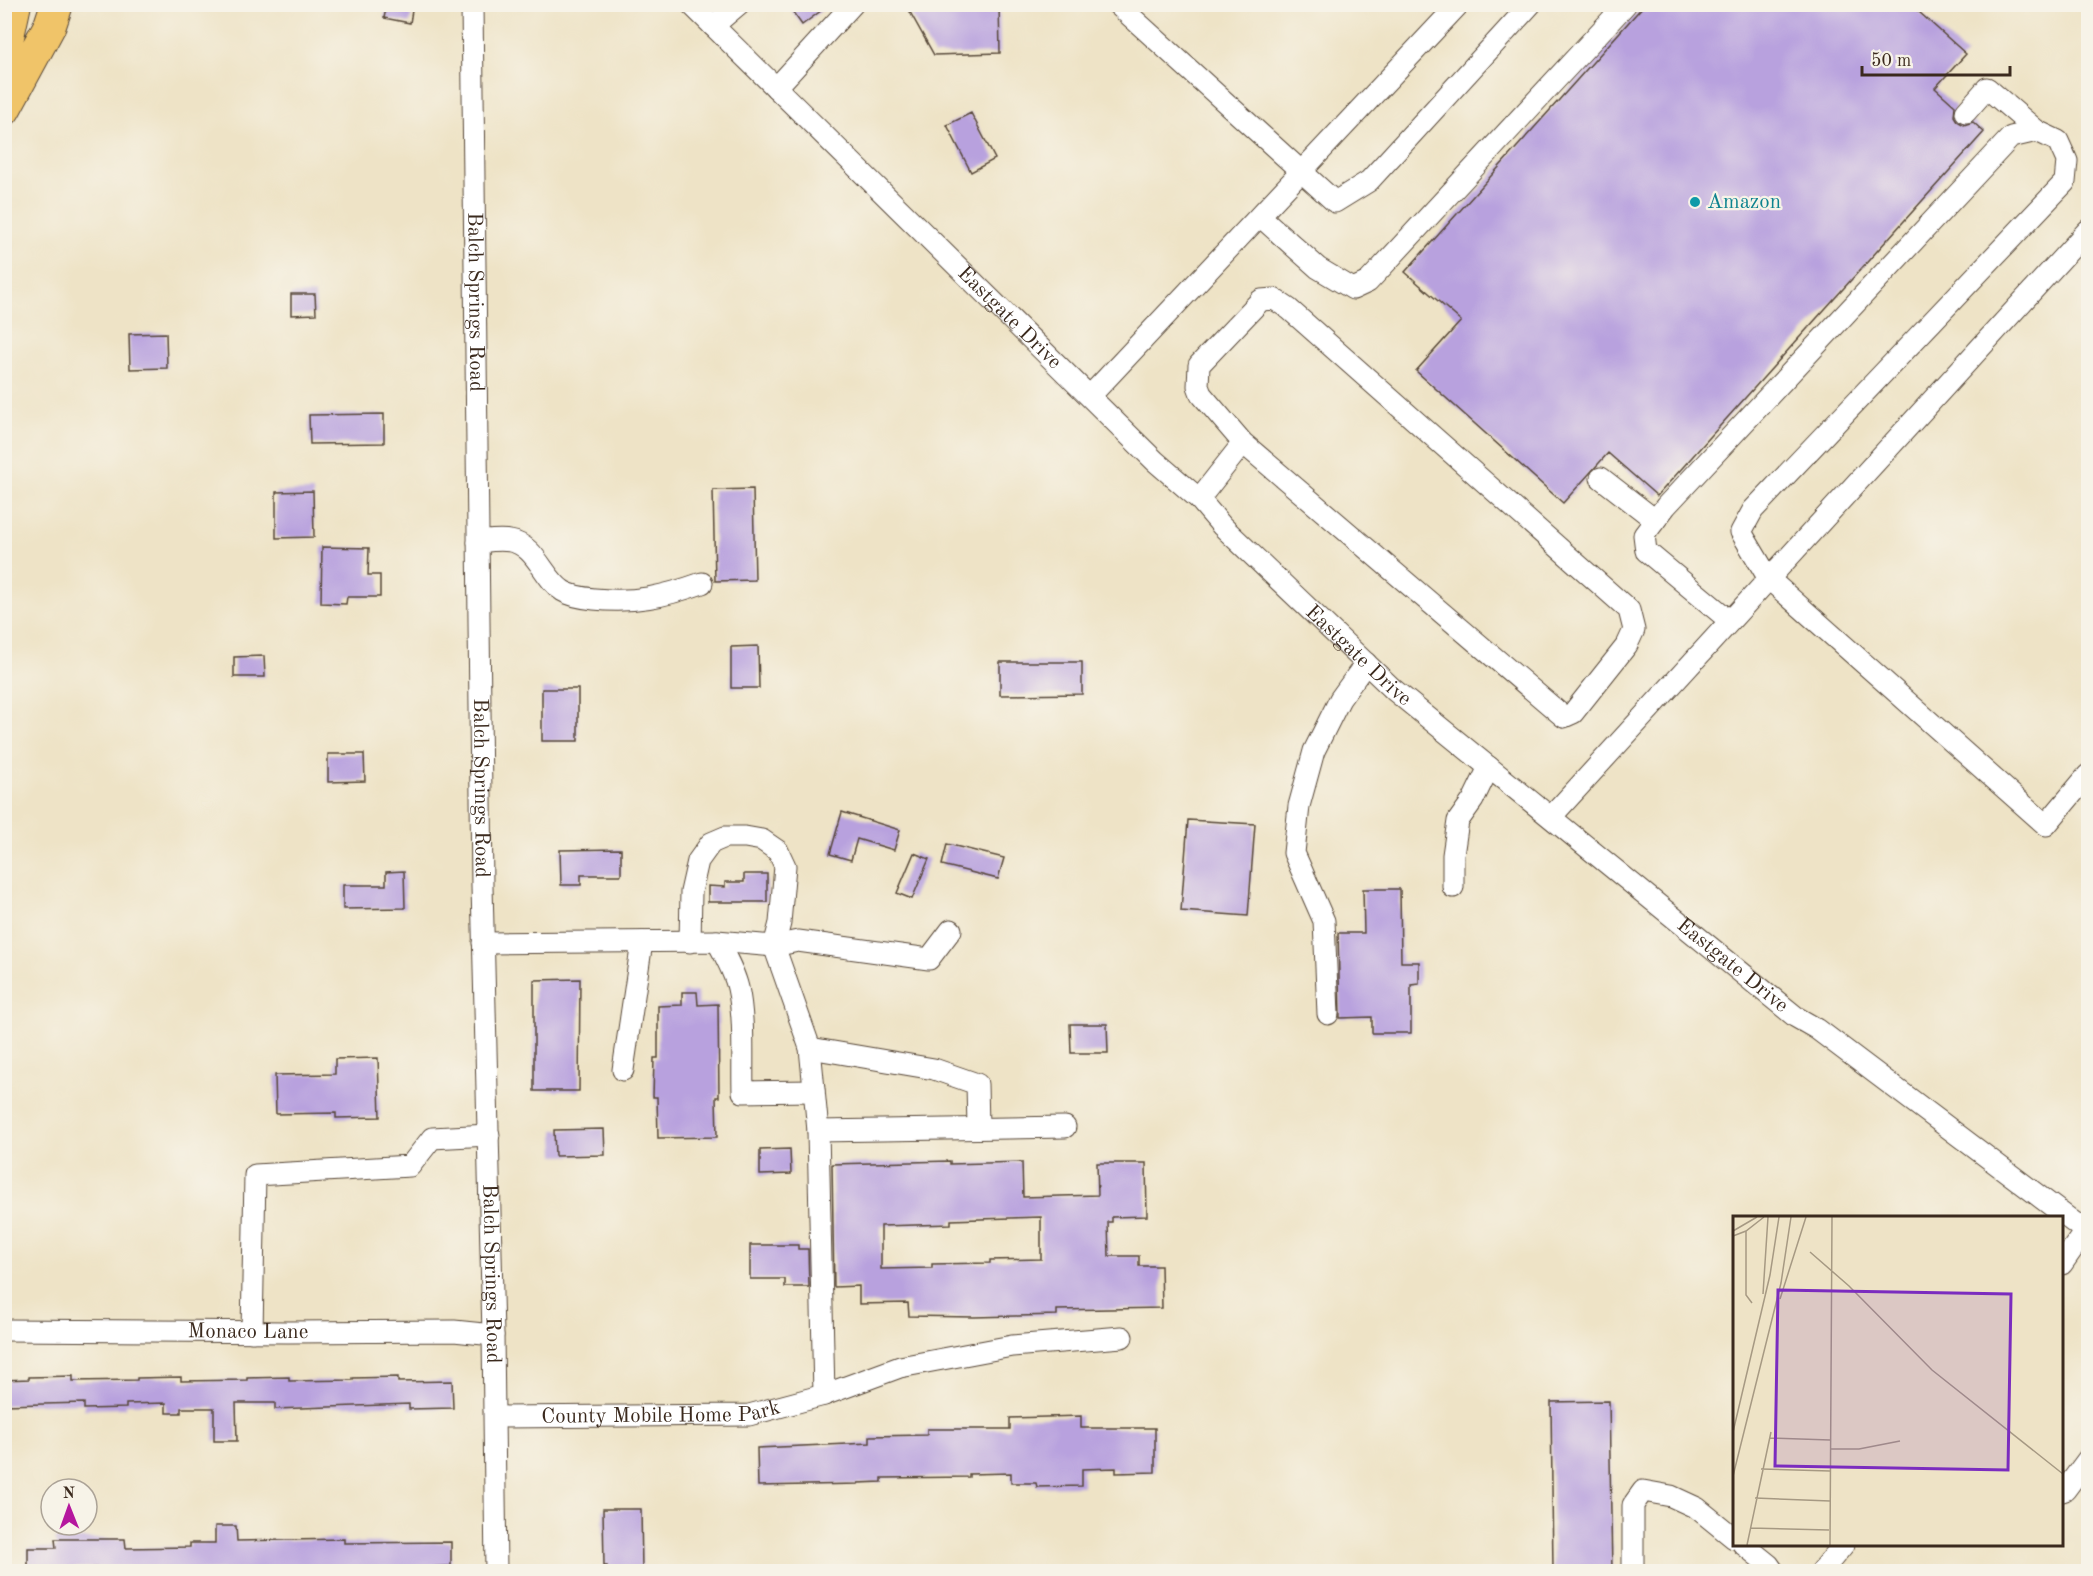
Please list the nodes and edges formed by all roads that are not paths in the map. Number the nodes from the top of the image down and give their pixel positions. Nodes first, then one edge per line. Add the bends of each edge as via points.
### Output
1 (15, 4) edge
2 (57, 4) edge
3 (472, 4) edge
4 (691, 4) edge
5 (739, 4) edge
6 (853, 4) edge
7 (1117, 4) edge
8 (1459, 4) edge
9 (1531, 4) edge
10 (1626, 4) edge
11 (713, 26) junction
12 (4, 55) edge
13 (776, 88) junction
14 (4, 110) edge
15 (1966, 112) dead end
16 (2037, 131) junction
17 (1302, 172) junction
18 (1260, 216) junction
19 (2088, 230) edge
20 (1090, 396) junction
21 (1244, 443) junction
22 (1601, 477) dead end
23 (1199, 499) junction
24 (1655, 520) junction
25 (478, 542) junction
26 (1769, 579) junction
27 (702, 583) dead end
28 (1730, 621) junction
29 (1366, 663) junction
30 (1489, 767) junction
31 (2088, 775) edge
32 (1551, 817) junction
33 (1453, 887) dead end
34 (951, 930) dead end
35 (717, 941) junction
36 (642, 942) junction
37 (690, 942) junction
38 (483, 943) junction
39 (774, 946) junction
40 (1328, 1014) dead end
41 (810, 1048) junction
42 (624, 1070) dead end
43 (814, 1091) junction
44 (1065, 1126) dead end
45 (978, 1127) junction
46 (818, 1131) junction
47 (489, 1135) junction
48 (2087, 1232) edge
49 (2063, 1262) edge
50 (4, 1330) edge
51 (252, 1332) junction
52 (493, 1335) junction
53 (1122, 1337) dead end
54 (824, 1395) junction
55 (495, 1417) junction
56 (2088, 1459) edge
57 (2063, 1490) edge
58 (1733, 1537) edge
59 (1744, 1546) edge
60 (1846, 1546) edge
61 (496, 1572) edge
62 (1633, 1572) edge
63 (1774, 1572) edge
64 (1821, 1572) edge

1 - 12 highway
2 - 14 highway via 50,25
3 - 25 street, Balch Springs Road
4 - 11 street, Eastgate Drive
5 - 11 street
6 - 13 street
7 - 17 street
8 - 17 street
9 - 17 street via 1369,181 1335,202
10 - 18 street via 1368,282 1353,289 1318,268
11 - 13 street, Eastgate Drive
13 - 20 street, Eastgate Drive
15 - 16 street via 1987,88
16 - 24 street via 2011,137
16 - 26 street via 2058,141 2067,161 2065,182 1753,510 1741,532
17 - 18 street
18 - 20 street
19 - 26 street
20 - 23 street, Eastgate Drive via 1165,471
21 - 21 street via 1201,394 1199,365 1261,300 1274,299 1629,610 1634,630 1627,645 1573,713 1563,717
21 - 23 street
22 - 24 street
23 - 29 street, Eastgate Drive via 1222,526
24 - 28 street via 1644,535 1646,551
25 - 27 street via 510,541 524,547 552,582 564,592 583,598 642,600
25 - 38 street, Balch Springs Road
26 - 28 street
26 - 31 street via 2046,825
28 - 32 street
29 - 30 street, Eastgate Drive
29 - 40 street via 1340,699 1314,752 1299,806 1294,853 1324,921
30 - 32 street, Eastgate Drive
30 - 33 street via 1458,821
32 - 48 street, Eastgate Drive via 1796,1017
34 - 39 street via 929,959 798,941
35 - 37 street
35 - 39 street
35 - 43 street via 738,988 743,1092
36 - 37 street
36 - 38 street
36 - 42 street
37 - 39 street via 691,892 698,861 711,843 725,837 745,837 762,840 778,851 785,866
38 - 47 street, Balch Springs Road
39 - 41 street
41 - 43 street
41 - 45 street via 934,1069 976,1084
43 - 46 street
44 - 45 street
45 - 46 street
46 - 54 street
47 - 51 street via 432,1138 410,1166 255,1174
47 - 52 street, Balch Springs Road
48 - 49 street
50 - 51 street, Monaco Lane
51 - 52 street, Monaco Lane via 454,1331
52 - 55 street, Balch Springs Road
53 - 54 street, County Mobile Home Park via 1012,1346 900,1367
54 - 55 street, County Mobile Home Park via 749,1415
55 - 61 street, Balch Springs Road
56 - 57 street
58 - 62 street via 1697,1508 1671,1496 1643,1491 1633,1505
59 - 63 street
60 - 64 street

